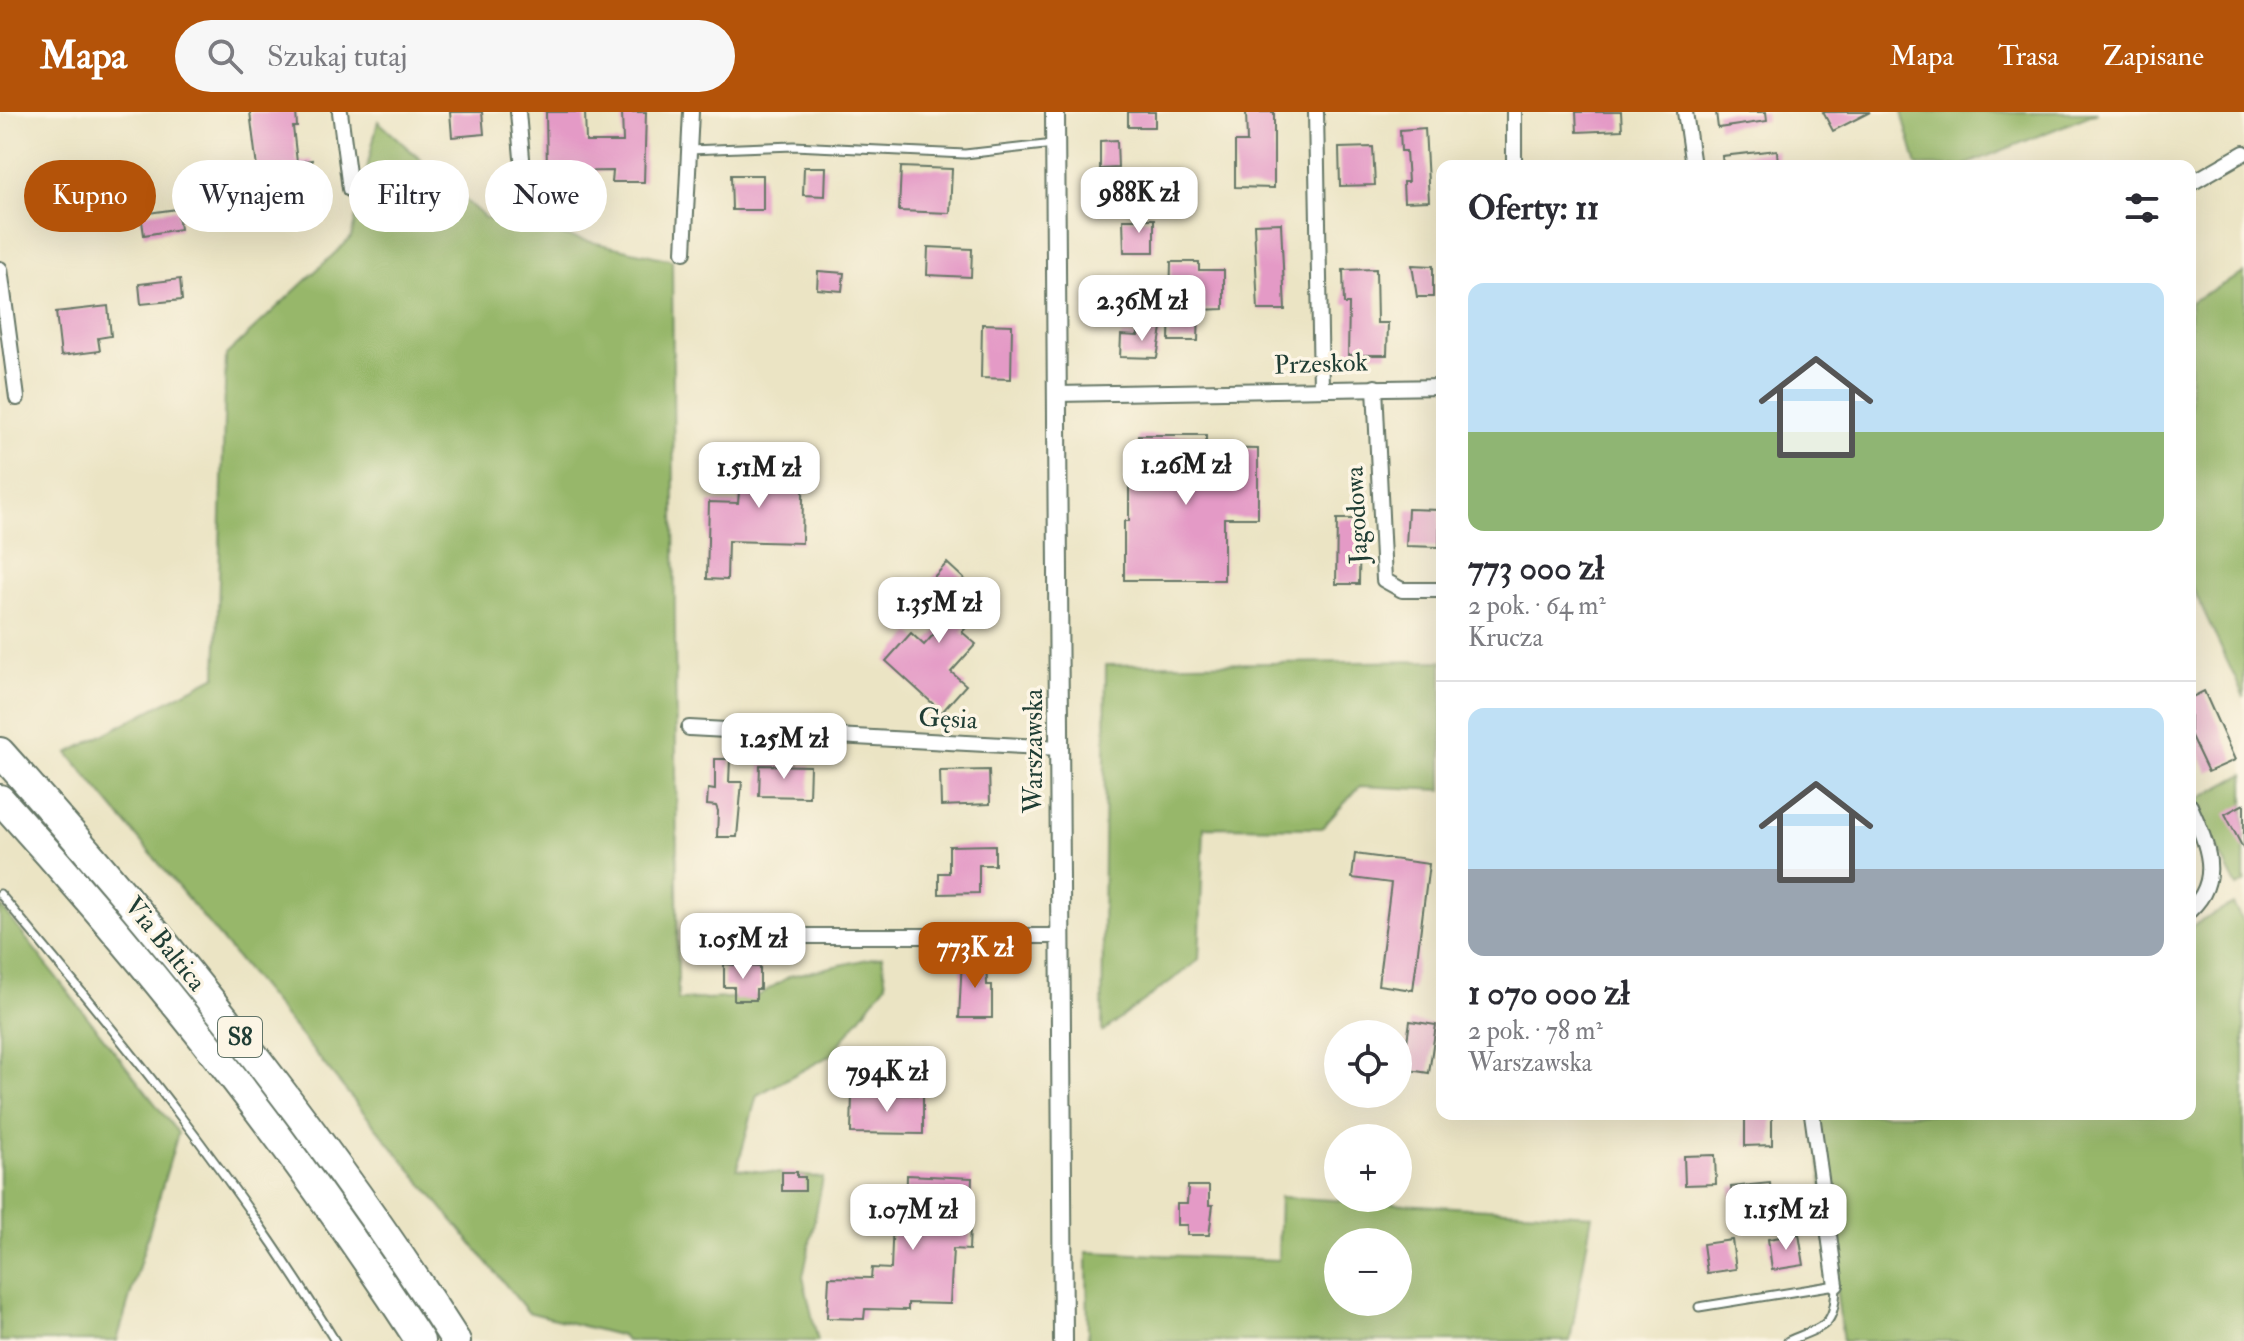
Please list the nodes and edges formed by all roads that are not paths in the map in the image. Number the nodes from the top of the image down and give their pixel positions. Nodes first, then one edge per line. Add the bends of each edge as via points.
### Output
1 (340, 112) edge
2 (518, 112) edge
3 (691, 112) edge
4 (1055, 112) edge
5 (1316, 112) edge
6 (1514, 112) edge
7 (1685, 112) edge
8 (1055, 144) junction
9 (689, 150) junction
10 (2244, 153) edge
11 (522, 158) dead end
12 (1514, 160) edge
13 (1692, 160) edge
14 (349, 181) edge
15 (2196, 181) edge
16 (684, 252) dead end
17 (0, 269) edge
18 (1375, 387) junction
19 (1436, 387) edge
20 (1321, 388) junction
21 (1057, 394) junction
22 (17, 398) dead end
23 (1436, 590) edge
24 (689, 728) dead end
25 (1060, 748) junction
26 (0, 752) edge
27 (0, 799) edge
28 (2196, 818) edge
29 (0, 894) edge
30 (2196, 904) edge
31 (791, 936) dead end
32 (1061, 936) junction
33 (1813, 1120) edge
34 (1836, 1285) junction
35 (1699, 1307) dead end
36 (335, 1341) edge
37 (420, 1341) edge
38 (456, 1341) edge
39 (1063, 1341) edge
40 (1788, 1341) edge

1 - 14 street
2 - 11 street
3 - 9 street
4 - 8 street, Warszawska
5 - 20 street
6 - 12 street
7 - 13 street
8 - 9 lane via 965,154 794,146
8 - 21 street, Warszawska
9 - 16 street
10 - 15 street
17 - 22 street
18 - 19 street, Przeskok
18 - 20 street, Przeskok
18 - 23 street, Jagodowa via 1384,580 1402,590
20 - 21 street, Przeskok
21 - 25 street, Warszawska
24 - 25 street, Gęsia
25 - 32 street, Warszawska
26 - 38 highway, Via Baltica / S8 via 237,1032 344,1176
27 - 37 highway, Via Baltica / S8 via 257,1108
28 - 30 street via 2208,842 2210,881
29 - 36 lane via 97,1009 239,1195
31 - 32 street
32 - 39 street, Warszawska
33 - 34 street
34 - 35 lane
34 - 40 lane via 1835,1312 1824,1325

